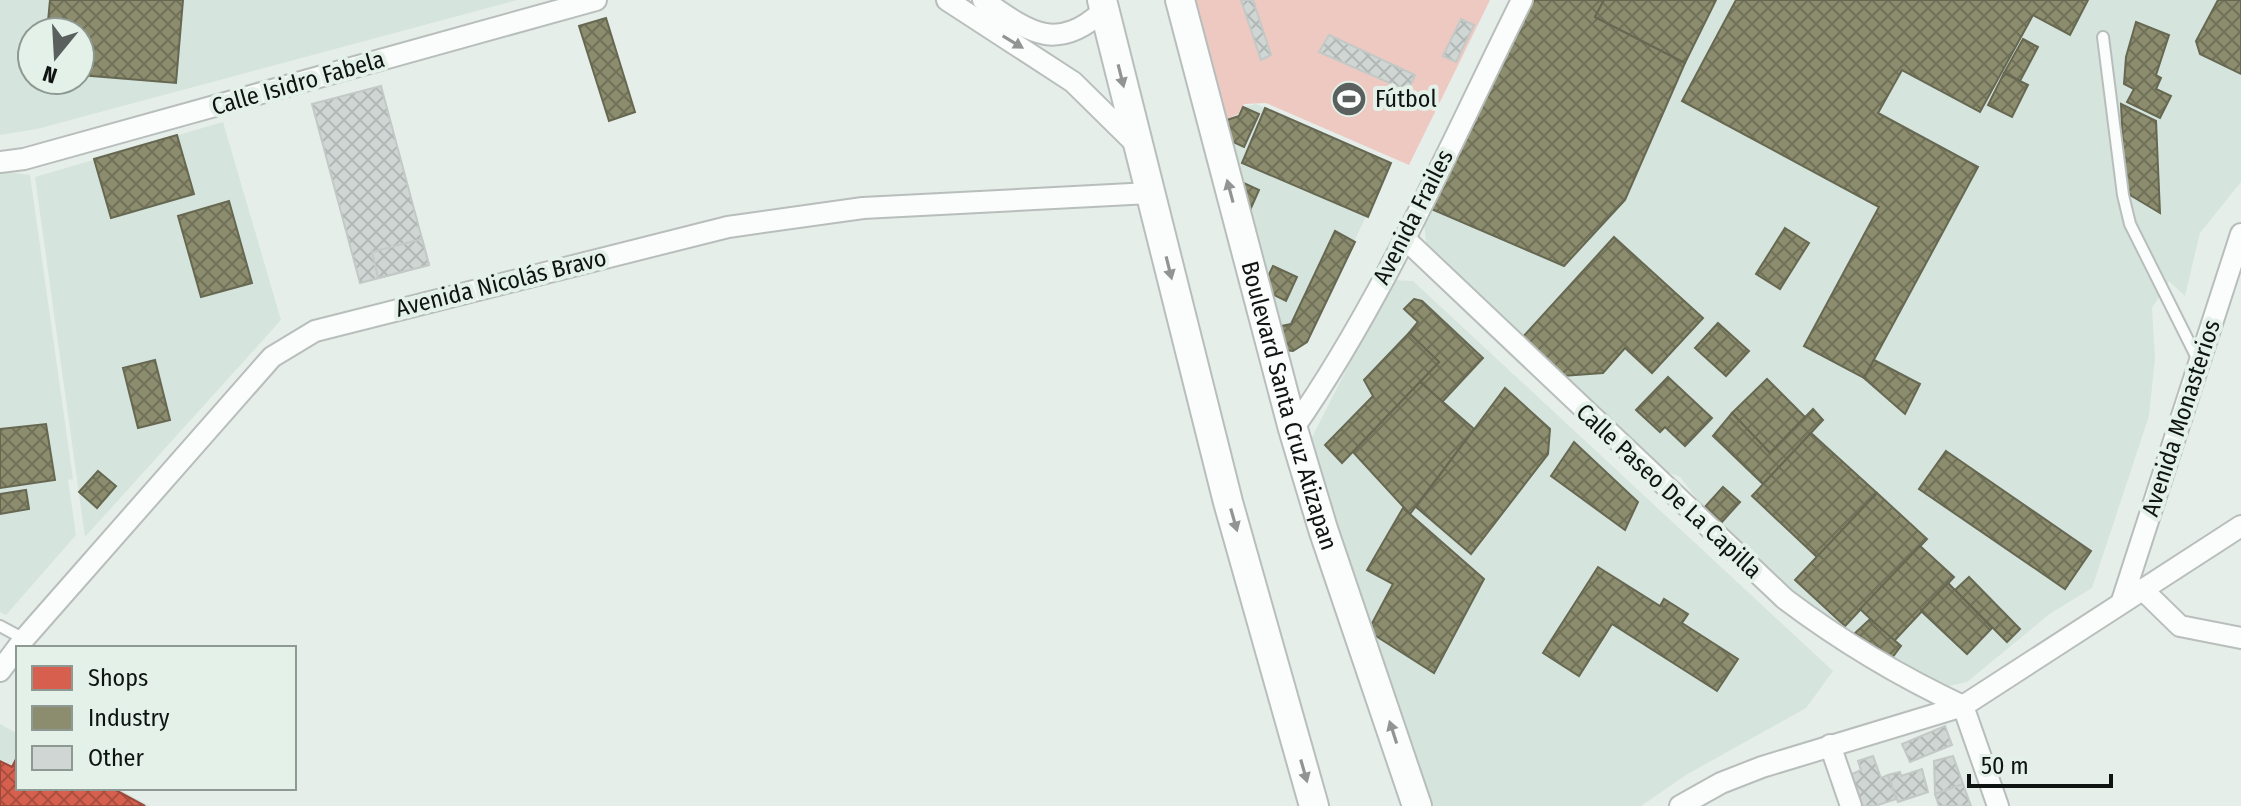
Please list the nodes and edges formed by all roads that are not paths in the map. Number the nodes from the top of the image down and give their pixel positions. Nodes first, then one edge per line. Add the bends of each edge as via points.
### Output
1 (596, 0) edge
2 (947, 0) edge
3 (983, 0) edge
4 (1180, 0) edge
5 (1522, 0) edge
6 (1103, 5) edge
7 (2103, 37) dead end
8 (1139, 147) junction
9 (0, 162) edge
10 (1150, 193) junction
11 (2241, 234) edge
12 (1404, 238) junction
13 (2200, 364) junction
14 (1293, 429) junction
15 (2241, 526) edge
16 (2142, 589) junction
17 (2122, 601) junction
18 (0, 626) edge
19 (2241, 638) edge
20 (24, 639) junction
21 (19, 646) edge
22 (16, 650) edge
23 (0, 671) edge
24 (1963, 706) junction
25 (1830, 745) junction
26 (1314, 806) edge
27 (1417, 806) edge
28 (1680, 806) edge
29 (1851, 806) edge
30 (1998, 806) edge

1 - 9 street, Calle Isidro Fabela
2 -> 8 street via 1073,82
3 - 6 street via 1018,24 1053,36 1080,29
14 -> 4 main road, Boulevard Santa Cruz Atizapan
5 - 12 street, Avenida Frailes
6 -> 8 main road
7 - 13 lane via 2130,224
8 - 10 main road
10 - 20 street, Avenida Nicolás Bravo via 863,208 728,227 315,331 272,357
10 -> 26 main road via 1228,502
11 - 13 street, Avenida Monasterios
12 - 14 street, Avenida Frailes via 1329,376
12 - 24 street, Calle Paseo De La Capilla via 1785,599 1897,675
13 - 17 street, Avenida Monasterios
27 -> 14 main road, Boulevard Santa Cruz Atizapan
15 - 16 street
16 - 17 street
16 - 19 street via 2180,626
17 - 24 street
18 - 20 lane
20 - 21 street, Avenida Nicolás Bravo
22 - 23 street, Avenida Nicolás Bravo
24 - 25 street
24 - 30 street
25 - 28 street via 1721,783
25 - 29 street

